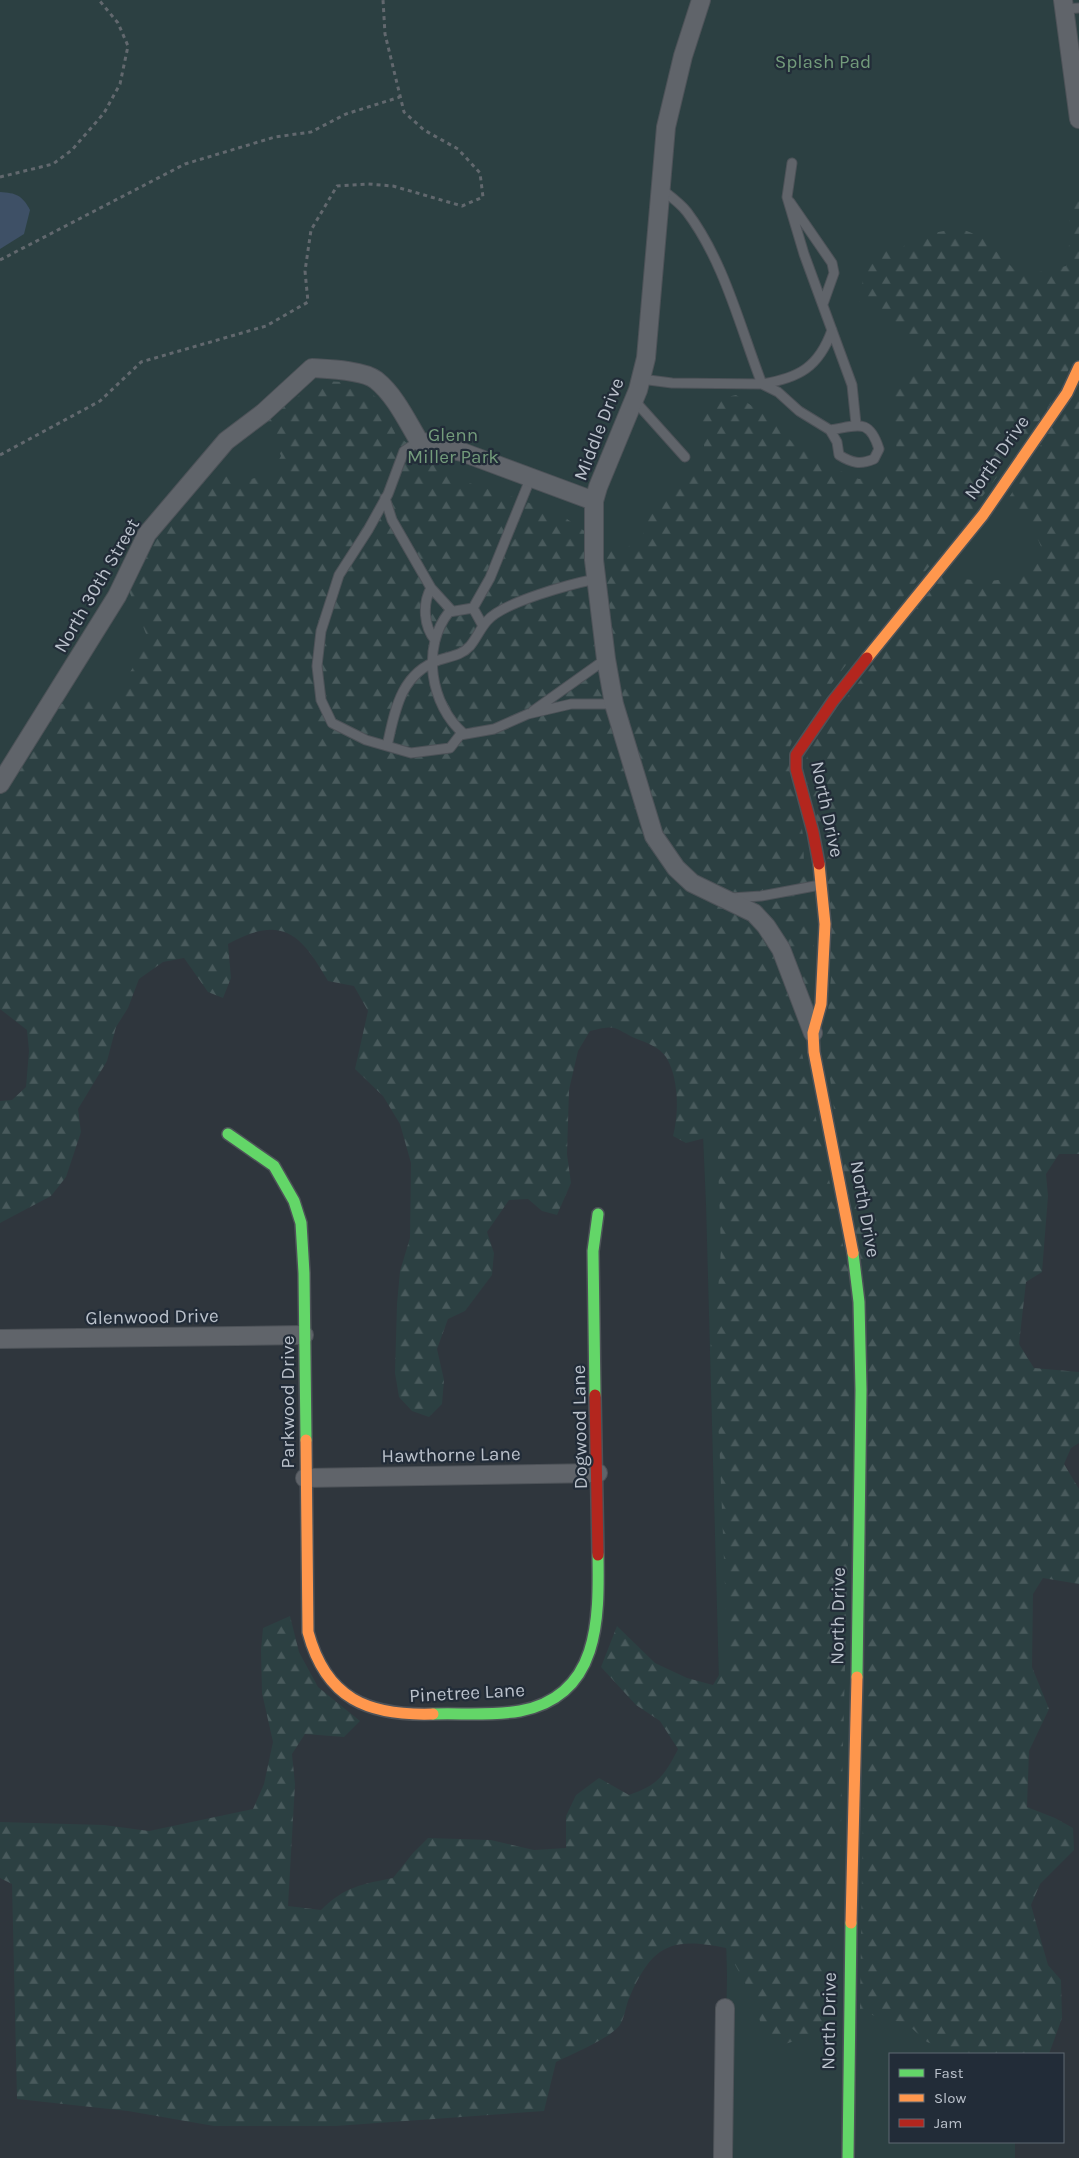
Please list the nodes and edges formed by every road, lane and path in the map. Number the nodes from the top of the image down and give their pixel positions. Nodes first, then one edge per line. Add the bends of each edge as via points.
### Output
1 (99, 0) edge
2 (383, 0) edge
3 (701, 0) edge
4 (1068, 6) edge
5 (400, 97) junction
6 (1079, 119) edge
7 (792, 163) dead end
8 (0, 177) edge
9 (661, 190) junction
10 (787, 197) junction
11 (0, 260) edge
12 (823, 304) junction
13 (832, 330) junction
14 (1079, 367) edge
15 (641, 379) junction
16 (762, 384) junction
17 (634, 400) junction
18 (856, 424) junction
19 (830, 430) junction
20 (419, 441) junction
21 (0, 455) edge
22 (685, 457) dead end
23 (531, 477) junction
24 (385, 498) junction
25 (594, 501) junction
26 (596, 579) junction
27 (431, 588) junction
28 (473, 608) junction
29 (452, 611) junction
30 (483, 626) junction
31 (435, 640) junction
32 (606, 659) junction
33 (431, 664) junction
34 (614, 704) junction
35 (528, 714) junction
36 (464, 734) junction
37 (387, 746) junction
38 (0, 784) edge
39 (821, 885) junction
40 (724, 898) junction
41 (813, 1033) junction
42 (228, 1134) dead end
43 (598, 1214) dead end
44 (304, 1335) junction
45 (0, 1339) edge
46 (598, 1473) junction
47 (305, 1478) junction
48 (596, 1639) joint
49 (340, 1692) joint
50 (725, 2008) dead end
51 (723, 2158) edge
52 (848, 2158) edge

1 - 8 path via 118,23 128,46 120,84 104,113 72,150 53,164
2 - 5 path via 385,34
3 - 9 street, Middle Drive via 666,127
4 - 6 street
5 - 11 path via 346,114 310,132 275,137 185,164
5 - 21 path via 404,112 424,130 458,149 480,173 483,197 462,206 394,186 337,186 311,230 305,271 308,302 266,326 141,362 100,401
7 - 10 lane
9 - 15 street, Middle Drive via 650,329
9 - 16 lane via 686,210 707,245
10 - 12 lane
10 - 12 lane via 832,263 834,274
12 - 13 lane
13 - 16 lane via 822,354 811,365 798,375
13 - 18 lane via 852,385
14 - 39 street, North Drive via 1067,393 983,515 887,632 799,747 796,769 813,832
15 - 16 lane via 672,383
15 - 17 street, Middle Drive
16 - 19 lane
17 - 22 lane
17 - 25 street, Middle Drive
18 - 19 lane
18 - 19 lane via 867,427 880,449 874,459 863,464 850,462 840,455
20 - 23 street via 462,452
20 - 24 lane via 404,451
20 - 38 street, North 30th Street via 398,405 375,379 340,369 312,368 263,413 226,441 147,534 117,596
23 - 25 street
23 - 28 lane via 490,578
24 - 27 lane via 392,520
24 - 37 lane via 340,575 321,631 317,666 321,700 332,723 366,740
25 - 26 street, Middle Drive
26 - 30 lane via 557,588 506,609
26 - 32 street, Middle Drive
27 - 29 lane
27 - 31 lane via 427,596 426,623
28 - 29 lane
28 - 30 lane
29 - 31 lane via 440,622
30 - 33 lane via 469,647 456,656
31 - 33 lane
32 - 34 street, Middle Drive
32 - 35 lane
33 - 36 lane via 441,702
33 - 37 lane via 408,681 393,714
34 - 35 lane via 571,704
34 - 40 street, Middle Drive via 654,836 676,868 692,883
35 - 36 lane via 494,730
36 - 37 lane via 450,748 411,753
39 - 40 lane via 761,896
39 - 41 street, North Drive via 825,924 821,1004
40 - 41 street, Middle Drive via 754,913 766,926 781,949
41 - 52 street, North Drive via 852,1245 859,1302 859,1620 852,1804
42 - 44 street, Parkwood Drive via 274,1166 294,1201 301,1223
43 - 46 street, Dogwood Lane via 593,1251
44 - 45 street, Glenwood Drive
44 - 47 street, Parkwood Drive
46 - 47 street, Hawthorne Lane
46 - 48 street, Dogwood Lane via 599,1605
47 - 49 street, Parkwood Drive via 308,1632 320,1664
48 - 49 street, Pinetree Lane via 580,1674 570,1685 552,1699 529,1709 388,1713 370,1708
50 - 51 street

